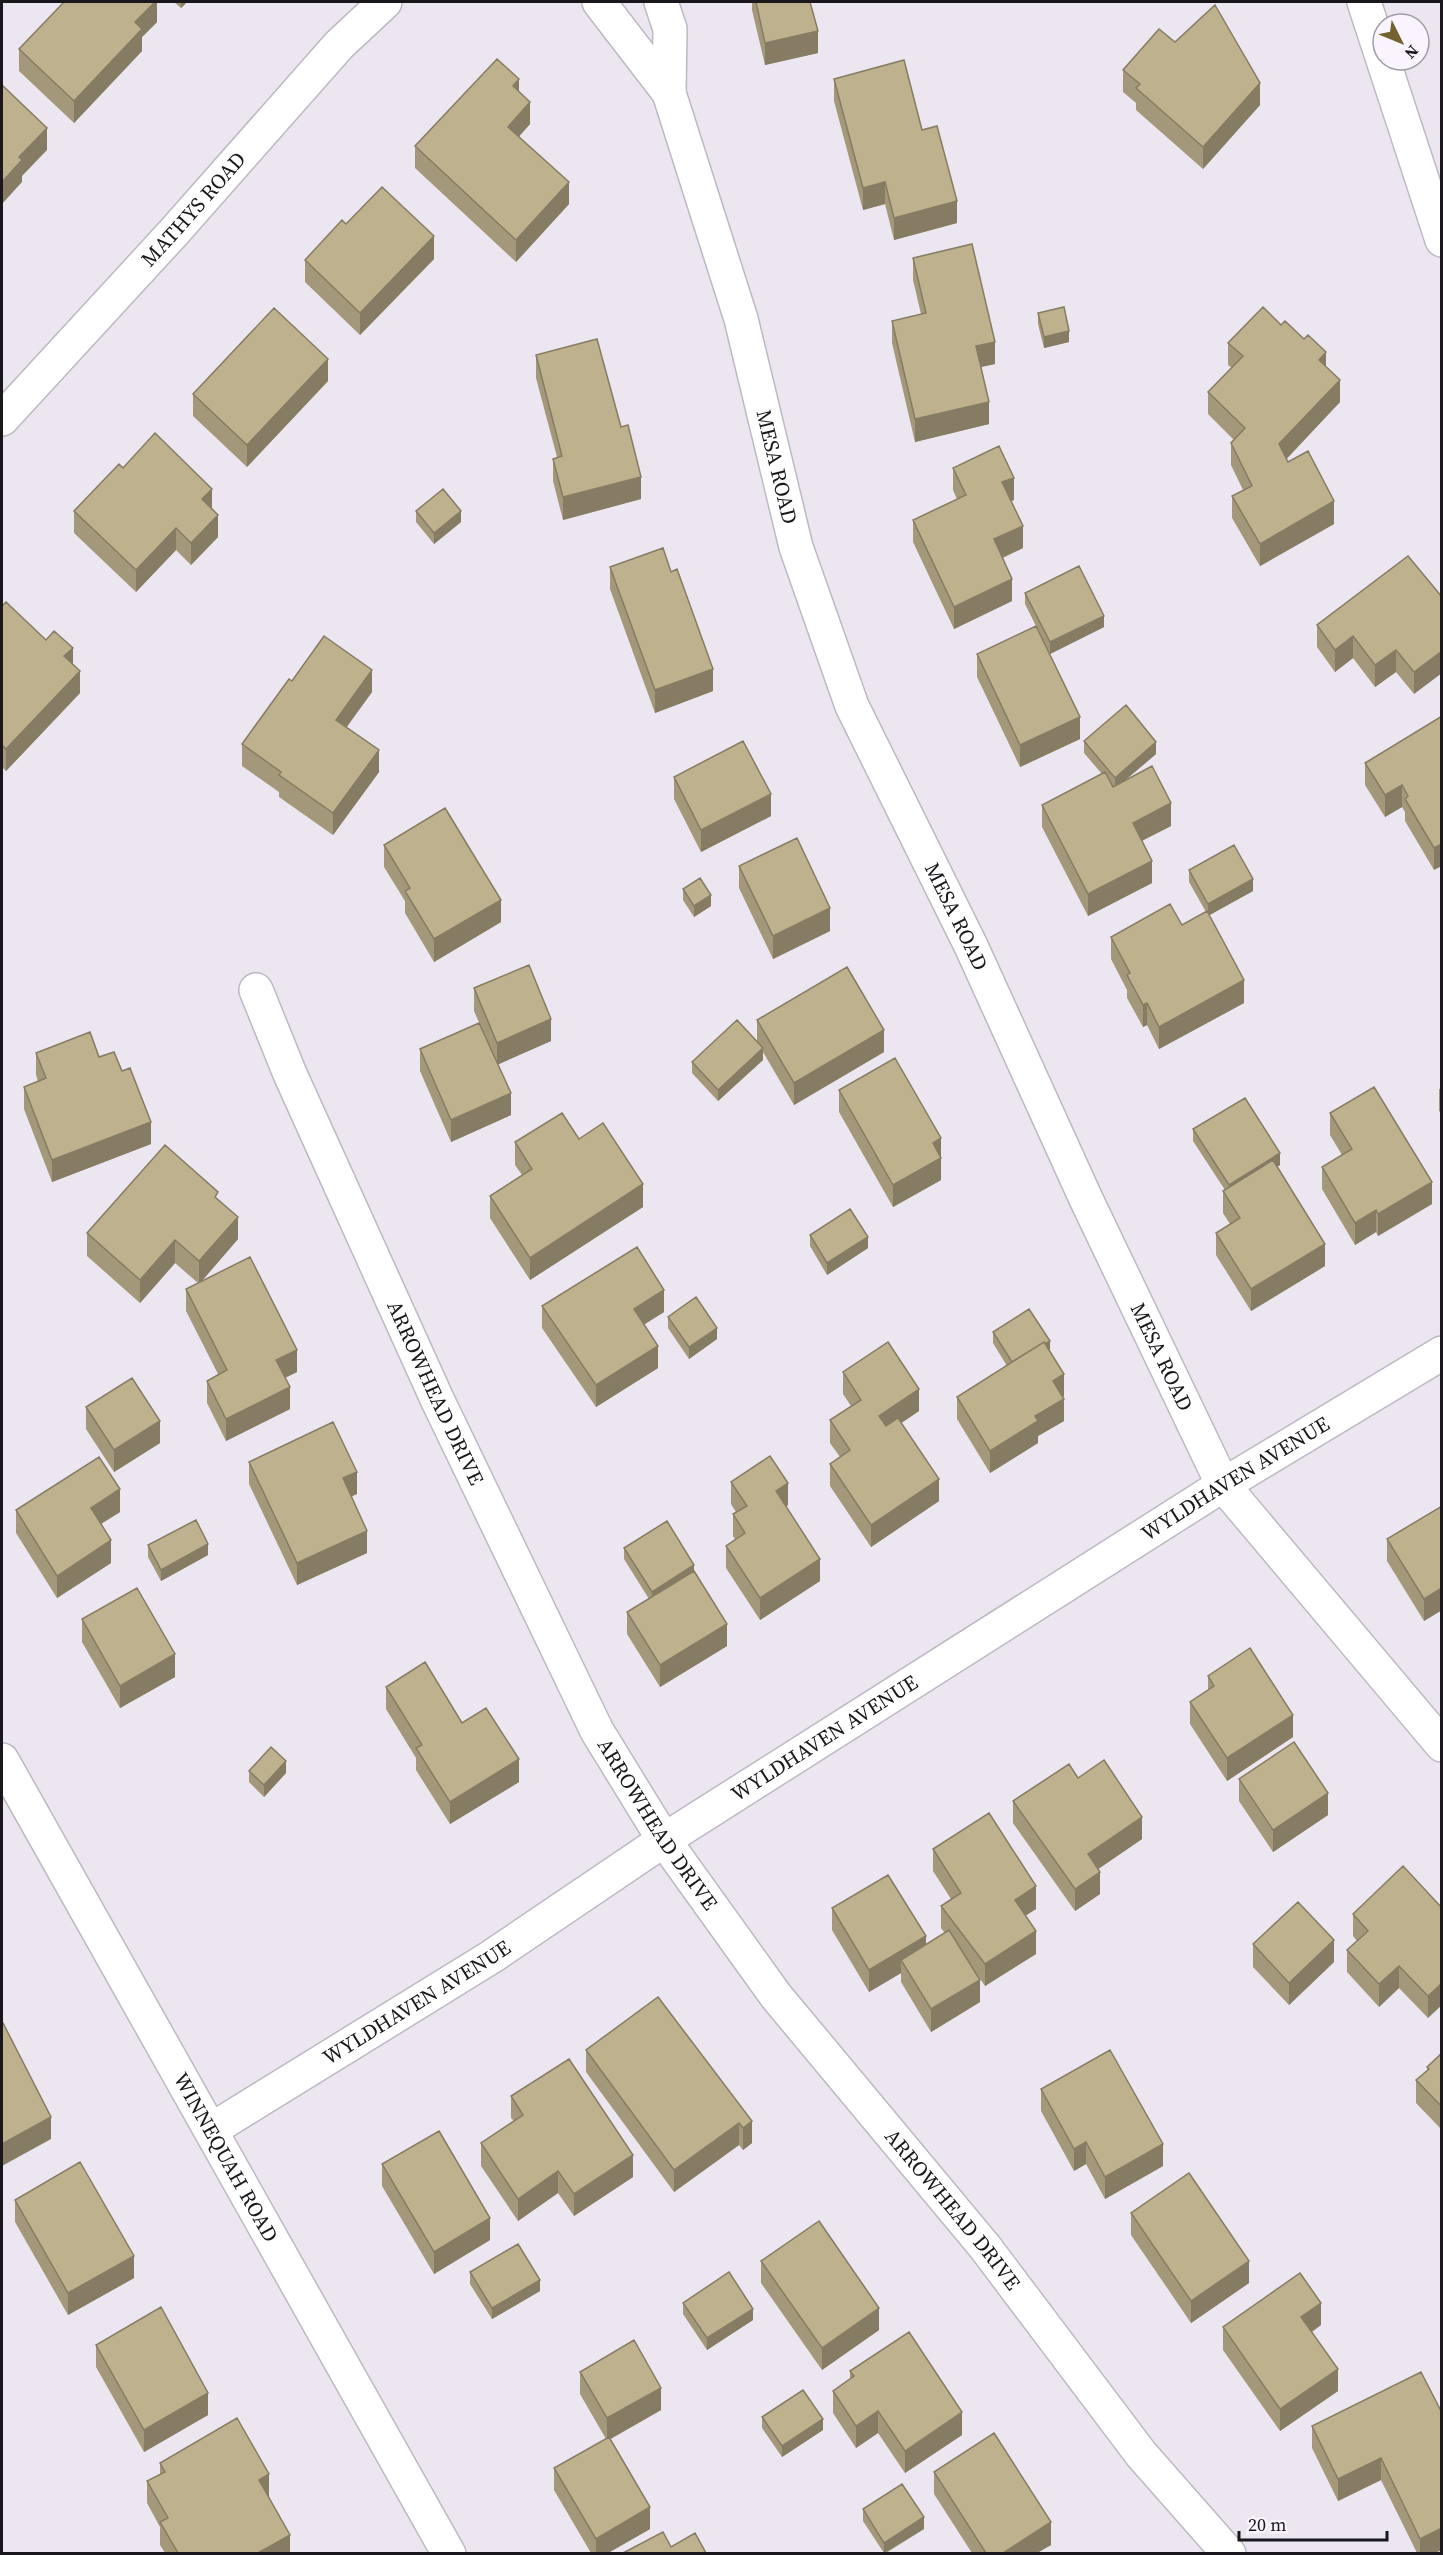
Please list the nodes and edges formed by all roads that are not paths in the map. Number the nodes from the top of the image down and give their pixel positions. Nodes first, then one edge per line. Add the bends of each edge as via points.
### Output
1 (385, 2) edge
2 (661, 2) edge
3 (1364, 2) edge
4 (606, 11) edge
5 (669, 93) junction
6 (1442, 240) edge
7 (2, 419) edge
8 (256, 990) dead end
9 (1442, 1353) edge
10 (1223, 1485) junction
11 (1442, 1744) edge
12 (2, 1761) edge
13 (664, 1840) junction
14 (211, 2130) junction
15 (449, 2553) edge
16 (1229, 2553) edge

1 - 7 street, MATHYS ROAD via 339,45
2 - 5 street via 670,28
3 - 6 street
4 - 5 street, MESA ROAD
5 - 10 street, MESA ROAD via 741,320 796,547 852,706 971,946
8 - 13 street, ARROWHEAD DRIVE via 437,1399 597,1731
9 - 10 street, WYLDHAVEN AVENUE
10 - 11 street, MESA ROAD
10 - 13 street, WYLDHAVEN AVENUE
12 - 14 street, WINNEQUAH ROAD
13 - 14 street, WYLDHAVEN AVENUE via 491,1957
13 - 16 street, ARROWHEAD DRIVE via 776,1996 985,2247 1141,2454
14 - 15 street, WINNEQUAH ROAD

